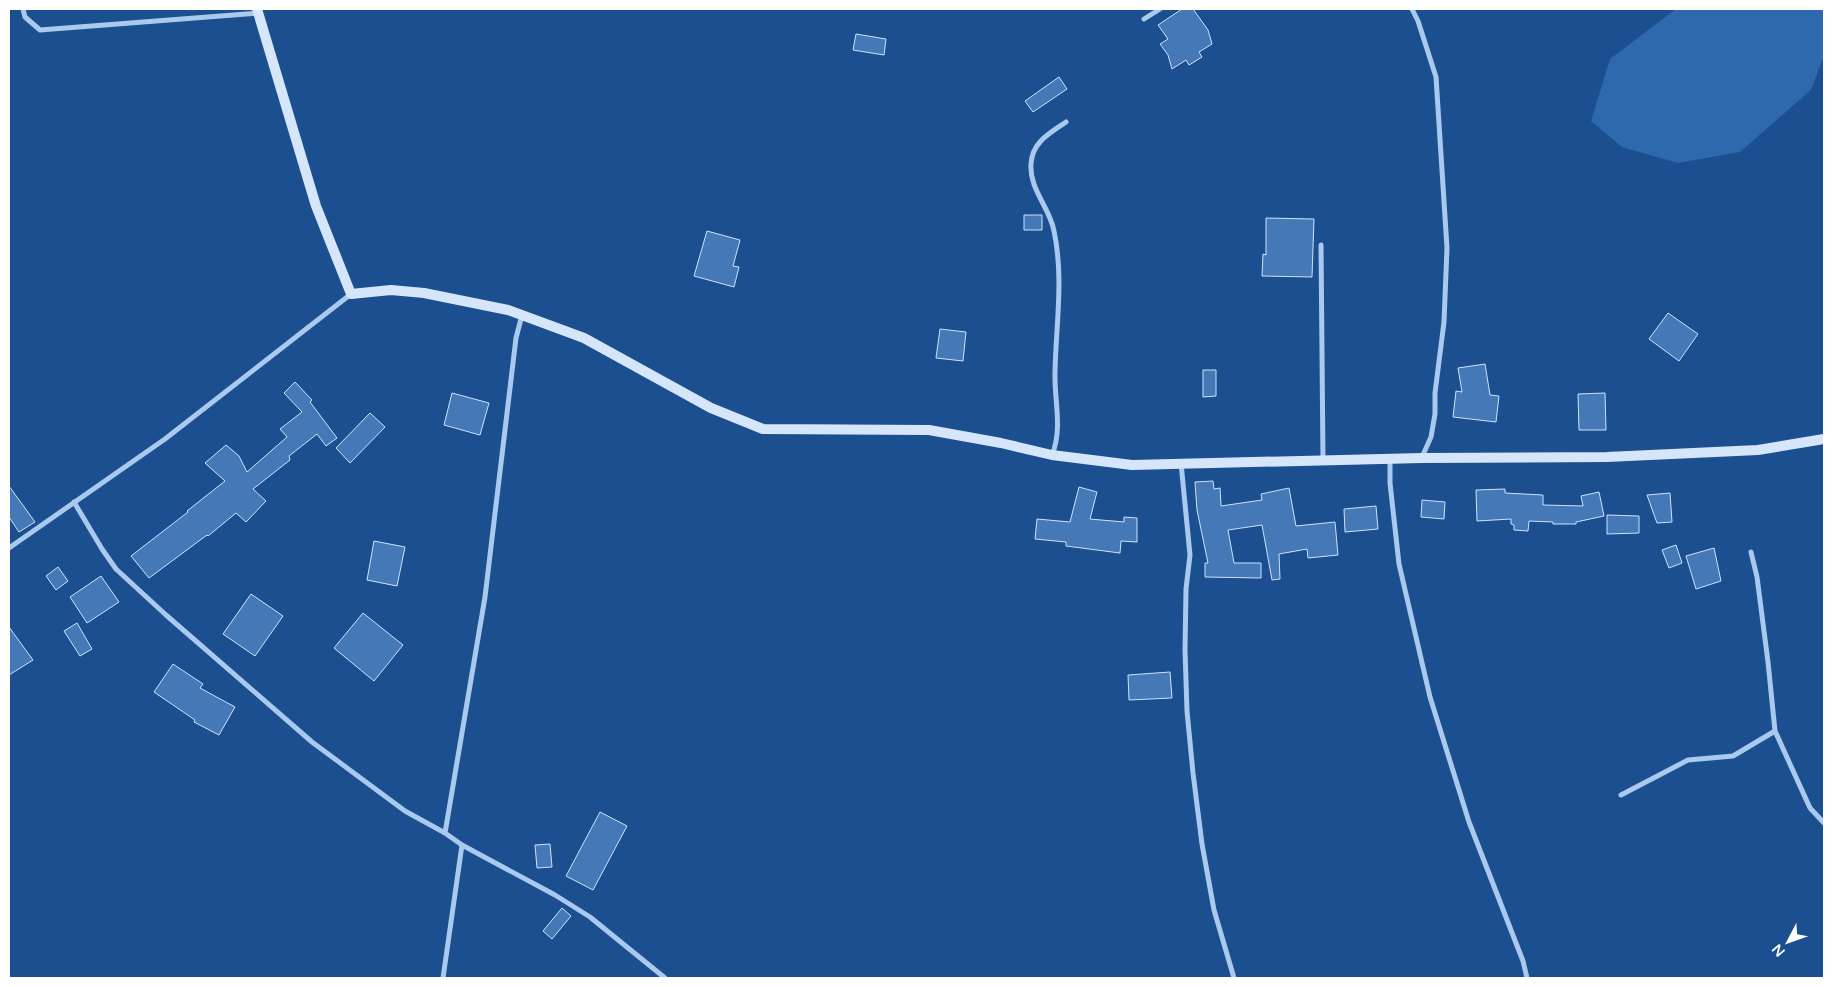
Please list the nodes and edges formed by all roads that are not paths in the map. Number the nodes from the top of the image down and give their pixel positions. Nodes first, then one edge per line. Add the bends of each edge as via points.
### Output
1 (24, 9) edge
2 (1160, 9) edge
3 (1412, 9) edge
4 (257, 11) edge
5 (1144, 19) dead end
6 (1066, 122) dead end
7 (1321, 246) dead end
8 (351, 294) junction
9 (522, 315) junction
10 (1824, 439) edge
11 (1052, 454) junction
12 (1390, 458) junction
13 (1422, 458) junction
14 (1323, 460) junction
15 (1181, 463) junction
16 (74, 502) junction
17 (9, 548) edge
18 (1751, 552) dead end
19 (1775, 731) junction
20 (1621, 795) dead end
21 (1824, 823) edge
22 (445, 833) junction
23 (462, 845) junction
24 (443, 978) edge
25 (666, 978) edge
26 (1234, 978) edge
27 (1528, 978) edge

1 - 4 street via 25,17 40,30
2 - 5 street
3 - 13 street via 1436,78 1447,248 1435,414 1431,437
4 - 8 main road via 316,206
6 - 11 street via 1040,141 1033,151 1031,164 1038,195 1052,219 1058,252 1060,282 1055,373 1058,419
7 - 14 street
8 - 9 main road via 391,290 424,293
8 - 16 street via 165,439
9 - 11 main road via 584,338 711,408 763,429 929,430
9 - 22 street via 516,338 485,597
10 - 13 main road via 1758,450 1626,456
11 - 15 main road via 1132,465
12 - 13 main road
12 - 14 main road
12 - 27 street via 1399,564 1430,697 1469,822
14 - 15 main road
15 - 26 street via 1190,555 1185,650 1193,773 1214,910
16 - 17 street
16 - 22 street via 116,569 144,595 312,742 405,811
18 - 19 street
19 - 20 street via 1733,756 1688,760
19 - 21 street via 1810,808
22 - 23 street
23 - 24 street
23 - 25 street via 590,917

